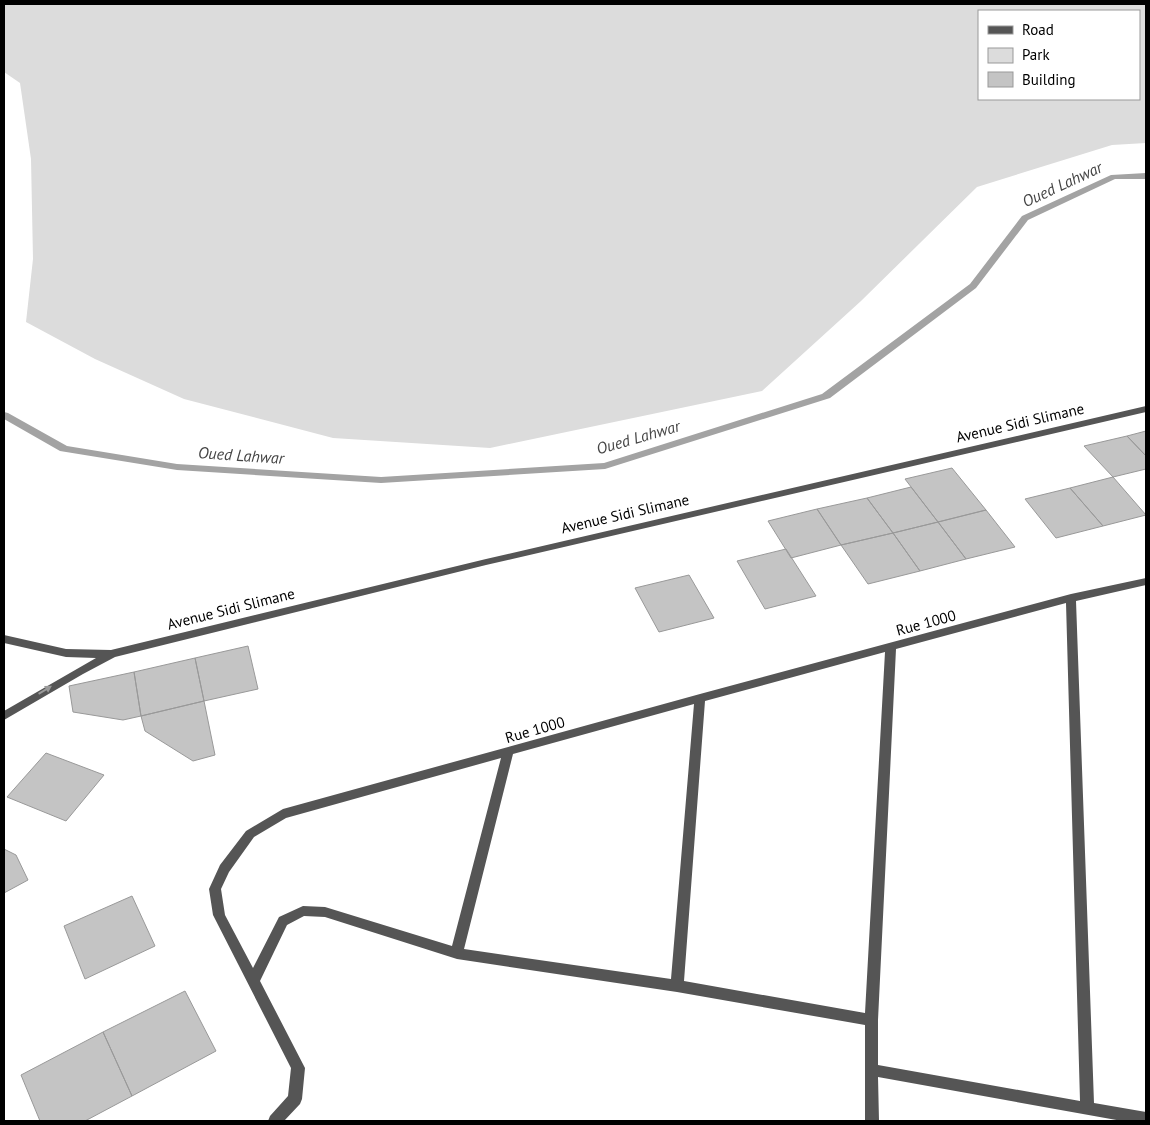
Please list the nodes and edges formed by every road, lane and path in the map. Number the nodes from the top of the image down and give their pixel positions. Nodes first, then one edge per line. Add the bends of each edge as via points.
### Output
1 (1146, 409) edge
2 (1146, 582) edge
3 (1071, 598) junction
4 (4, 639) edge
5 (890, 648) junction
6 (112, 654) junction
7 (700, 698) junction
8 (4, 716) edge
9 (508, 753) junction
10 (457, 954) junction
11 (253, 981) junction
12 (677, 986) junction
13 (871, 1020) junction
14 (872, 1070) junction
15 (1087, 1107) junction
16 (1146, 1119) edge
17 (275, 1121) edge
18 (872, 1121) edge

1 - 6 street, Avenue Sidi Slimane via 486,562
2 - 3 street, Rue 1000
3 - 5 street, Rue 1000
3 - 15 street
4 - 6 street, Avenue Sidi Slimane via 66,653
5 - 7 street, Rue 1000
5 - 13 street
8 -> 6 street, Avenue Sidi Slimane
7 - 9 street, Rue 1000
7 - 12 street
9 - 10 street
9 - 11 street, Rue 1000 via 283,814 250,834 224,869 215,889 220,915
10 - 11 street via 325,912 303,912 283,921
10 - 12 street
11 - 17 street, Rue 1000 via 298,1068 295,1099
12 - 13 street
13 - 14 street
14 - 15 street
14 - 18 street
15 - 16 street

